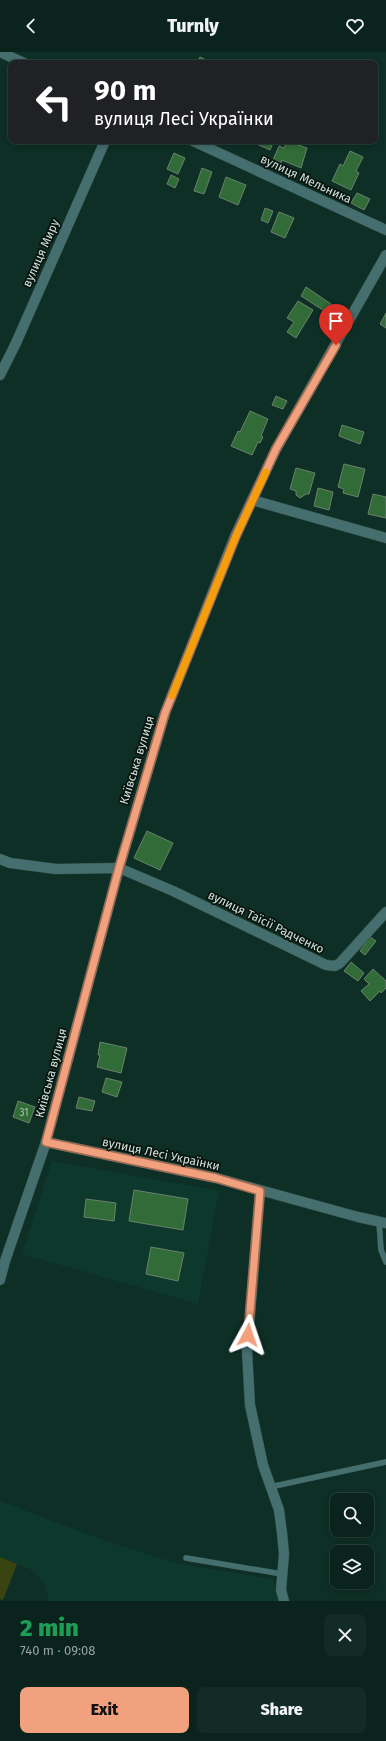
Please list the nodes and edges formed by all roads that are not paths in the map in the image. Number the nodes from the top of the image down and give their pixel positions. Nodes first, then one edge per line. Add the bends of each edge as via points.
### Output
1 (3, 54) edge
2 (17, 60) edge
3 (104, 144) edge
4 (200, 144) edge
5 (386, 230) edge
6 (386, 255) edge
7 (0, 375) edge
8 (252, 500) junction
9 (386, 538) edge
10 (0, 859) edge
11 (119, 868) junction
12 (386, 912) edge
13 (46, 1142) junction
14 (260, 1191) junction
15 (383, 1222) edge
16 (386, 1262) edge
17 (0, 1280) edge
18 (386, 1462) edge
19 (270, 1487) junction
20 (186, 1558) dead end
21 (282, 1574) junction
22 (284, 1601) edge

1 - 2 street
3 - 7 street, вулиця Миру
4 - 5 street, вулиця Мельника
6 - 8 street, Київська вулиця via 276,449
8 - 9 street
8 - 11 street, Київська вулиця via 165,713
10 - 11 street via 10,863 56,869
11 - 12 street, вулиця Таїсії Радченко via 173,891 326,965 335,966 340,963
11 - 13 street, Київська вулиця
13 - 14 street, вулиця Лесі Українки via 216,1178
13 - 17 street, Київська вулиця
14 - 15 street, вулиця Лесі Українки
14 - 19 street via 247,1351 250,1405
15 - 16 lane via 381,1250
18 - 19 lane
19 - 21 street via 282,1533
20 - 21 lane
21 - 22 street via 281,1590

